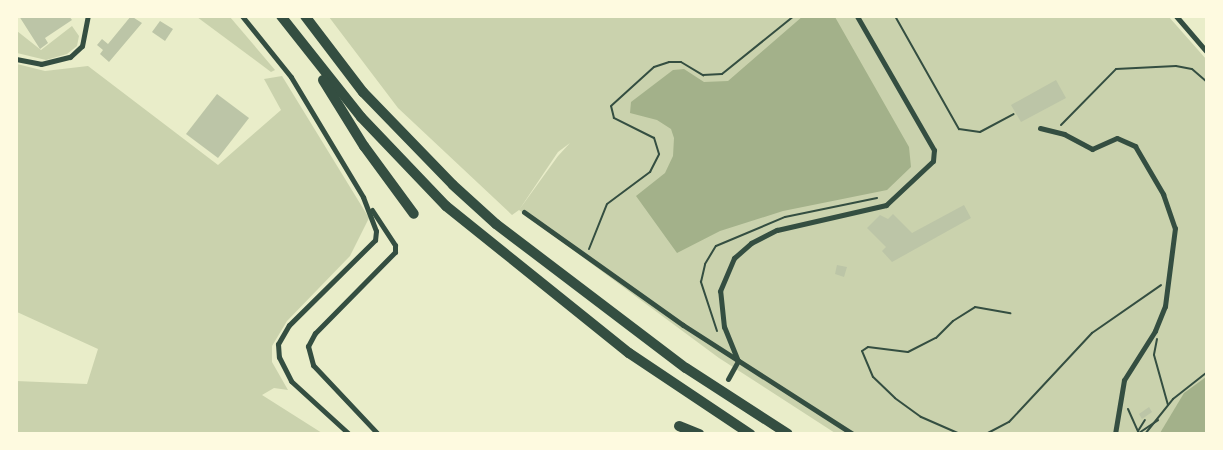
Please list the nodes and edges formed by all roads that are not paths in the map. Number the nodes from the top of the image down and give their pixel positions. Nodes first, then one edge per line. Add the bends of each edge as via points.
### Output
1 (88, 16) edge
2 (242, 16) edge
3 (281, 16) edge
4 (305, 16) edge
5 (857, 16) edge
6 (1176, 16) edge
7 (292, 31) junction
8 (1206, 51) edge
9 (16, 59) edge
10 (1040, 128) dead end
11 (363, 197) junction
12 (524, 212) dead end
13 (414, 214) dead end
14 (738, 361) junction
15 (728, 379) dead end
16 (679, 426) dead end
17 (349, 434) edge
18 (378, 434) edge
19 (699, 434) edge
20 (750, 434) edge
21 (788, 434) edge
22 (853, 434) edge
23 (1115, 434) edge

1 - 9 street via 82,46 70,57 41,64
2 - 11 street via 291,77
3 - 7 highway
4 - 21 highway via 363,92 496,224 678,362
5 - 14 street via 934,150 933,161 886,205 777,230 744,248 732,261 720,291 728,344
6 - 8 street
7 - 13 highway via 364,146
7 - 20 highway via 360,117 446,206 629,353
10 - 23 street via 1092,149 1117,138 1135,146 1163,195 1175,228 1165,306 1153,334 1124,380
11 - 17 street via 376,231 375,240 289,325 278,344 279,357 291,381
11 - 18 street via 395,252 315,333 308,346 313,365
12 - 14 street
14 - 15 street
14 - 22 street
16 - 19 highway

